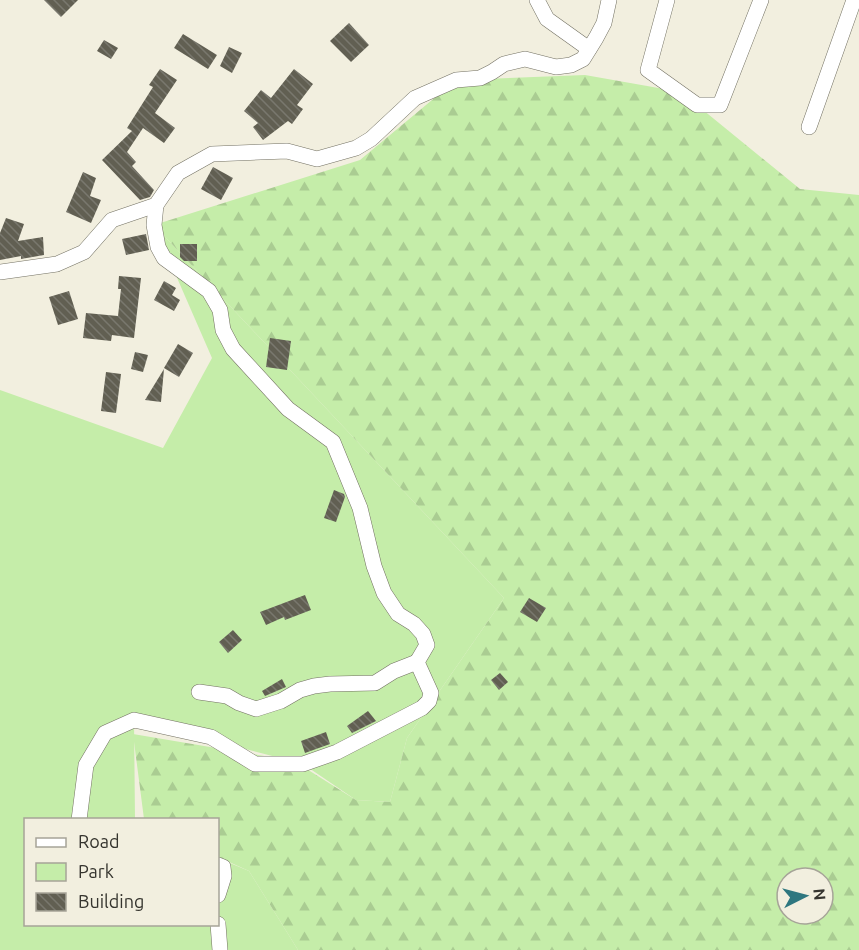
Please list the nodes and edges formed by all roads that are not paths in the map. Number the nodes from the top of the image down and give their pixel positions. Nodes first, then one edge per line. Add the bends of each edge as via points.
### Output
1 (537, 0) edge
2 (609, 0) edge
3 (667, 0) edge
4 (761, 0) edge
5 (854, 0) edge
6 (590, 49) junction
7 (810, 127) dead end
8 (156, 205) junction
9 (0, 272) edge
10 (417, 662) junction
11 (199, 692) dead end
12 (79, 818) edge
13 (219, 865) edge
14 (219, 893) edge
15 (218, 926) edge
16 (220, 950) edge

1 - 6 street via 547,20
2 - 6 street via 604,23
3 - 4 street via 648,70 697,105 720,105
5 - 7 street
6 - 8 street via 583,59 571,65 556,67 525,59 504,64 480,78 456,80 430,90 356,148 317,159 287,151 212,154 178,173
8 - 9 street via 112,220 84,252 57,264
8 - 10 street via 154,225 158,247 165,258 209,291 233,349 288,409 333,442 360,508 384,593 398,614 423,634 427,645
10 - 11 street via 375,684 314,686 256,709 227,696
10 - 12 street via 431,693 422,708 337,752 303,764 255,764 211,737 134,720 105,733 86,765
13 - 14 street via 224,876
15 - 16 street

